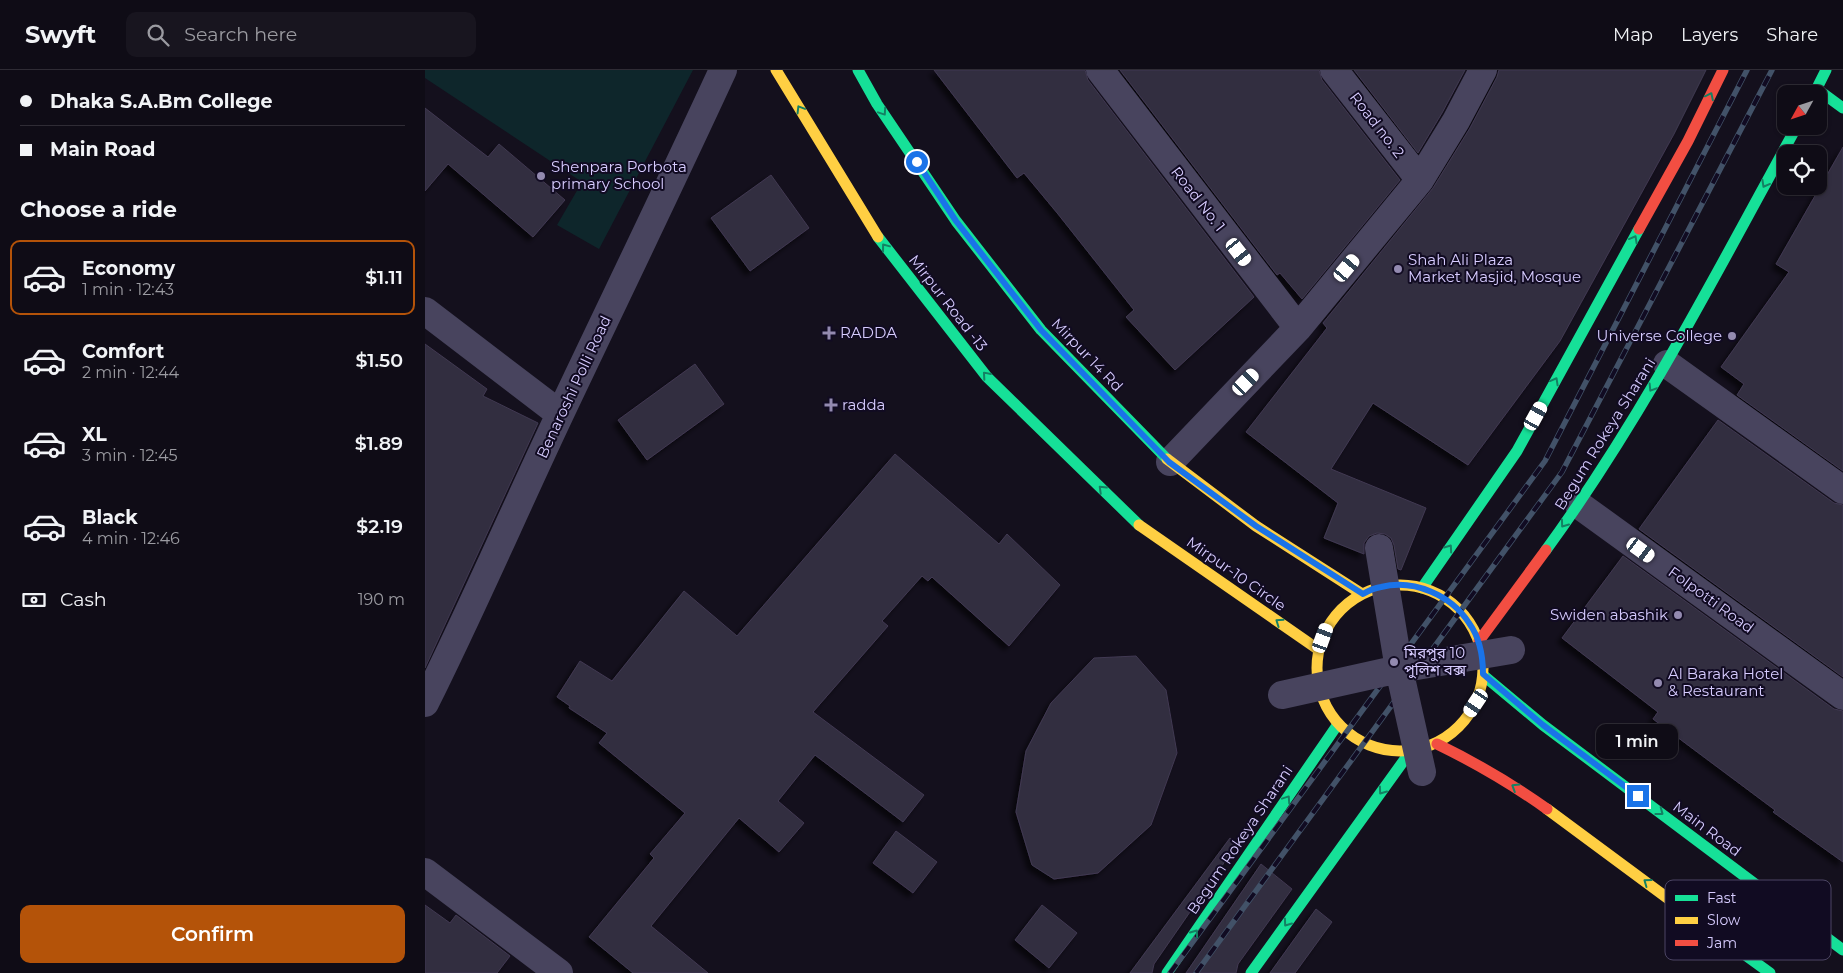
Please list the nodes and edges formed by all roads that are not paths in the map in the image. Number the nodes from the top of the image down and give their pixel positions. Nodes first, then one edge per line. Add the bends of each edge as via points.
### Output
1 (723, 70) edge
2 (776, 70) edge
3 (858, 70) edge
4 (1100, 70) edge
5 (1334, 70) edge
6 (1483, 70) edge
7 (1723, 70) edge
8 (1826, 70) edge
9 (1819, 85) edge
10 (1827, 98) edge
11 (1843, 108) edge
12 (1792, 135) edge
13 (1420, 180) junction
14 (425, 311) edge
15 (1297, 328) junction
16 (1667, 364) junction
17 (561, 414) junction
18 (1169, 462) junction
19 (1843, 490) edge
20 (1579, 504) junction
21 (1136, 523) joint
22 (1379, 548) dead end
23 (1422, 588) junction
24 (1363, 594) junction
25 (1479, 642) junction
26 (1319, 650) junction
27 (1511, 650) dead end
28 (1399, 669) junction
29 (1483, 674) junction
30 (1282, 695) dead end
31 (1843, 696) edge
32 (425, 703) edge
33 (1338, 724) junction
34 (1437, 744) junction
35 (1416, 762) junction
36 (425, 872) edge
37 (1750, 880) edge
38 (1665, 896) edge
39 (1831, 941) edge
40 (1843, 950) edge
41 (1752, 960) edge
42 (559, 973) edge
43 (1167, 973) edge
44 (1251, 973) edge
45 (1770, 973) edge

1 - 17 street, Benaroshi Polli Road
21 -> 2 main road, Mirpur Road -13 via 987,377 881,242
3 -> 18 main road, Mirpur 14 Rd via 877,104 956,221 1041,330
4 - 15 street, Road No. 1
5 - 13 street, Road no. 2
6 - 13 street
23 -> 7 main road via 1517,451 1688,141
8 - 9 main road
10 - 11 main road
12 -> 16 main road, Begum Rokeya Sharani
13 - 15 street
14 - 17 street
15 - 18 street
16 - 19 street
16 -> 20 main road, Begum Rokeya Sharani
17 - 32 street, Benaroshi Polli Road
18 - 24 main road, Mirpur 14 Rd via 1256,526
20 -> 25 main road, Begum Rokeya Sharani
20 - 31 street, Folpotti Road
26 -> 21 main road, Mirpur-10 Circle
22 - 28 street, bridge
23 - 24 main road via 1381,587
23 - 25 main road via 1457,608 1470,623
24 - 26 main road via 1342,608 1327,627
25 - 29 main road
26 - 33 main road via 1316,676 1323,702
27 - 28 street, bridge
28 - 30 street, bridge
28 - 35 street, bridge
29 - 34 main road via 1476,703 1466,719
29 -> 37 main road, Main Road via 1543,725
33 - 35 main road via 1359,741
43 -> 33 main road, Begum Rokeya Sharani
34 - 35 main road
38 -> 34 main road via 1521,790
35 -> 44 main road
36 - 42 street
39 -> 40 main road, Main Road
45 -> 41 main road

